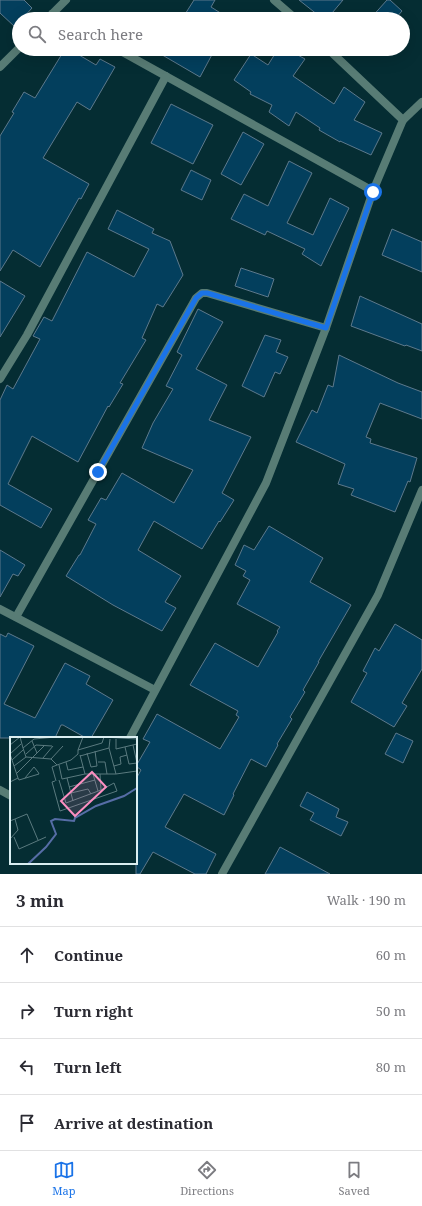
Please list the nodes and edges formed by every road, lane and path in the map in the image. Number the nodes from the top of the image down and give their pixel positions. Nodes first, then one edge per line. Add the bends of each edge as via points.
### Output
1 (66, 0) edge
2 (274, 0) edge
3 (54, 12) edge
4 (288, 12) edge
5 (12, 55) edge
6 (130, 56) edge
7 (335, 56) edge
8 (0, 67) edge
9 (166, 76) junction
10 (422, 102) edge
11 (403, 120) junction
12 (373, 192) junction
13 (326, 328) junction
14 (0, 379) edge
15 (422, 490) edge
16 (0, 609) edge
17 (16, 617) junction
18 (155, 690) junction
19 (131, 737) edge
20 (0, 790) edge
21 (10, 795) edge
22 (222, 874) edge

1 - 3 street
2 - 4 street
5 - 8 street
6 - 9 street
7 - 11 street
9 - 12 street
9 - 14 street via 27,336
10 - 11 street
11 - 12 street
12 - 13 street
13 - 17 street via 207,293 202,293 196,298
13 - 18 street via 266,484
15 - 22 street via 378,595
16 - 17 street
17 - 18 street
18 - 19 street
20 - 21 street

